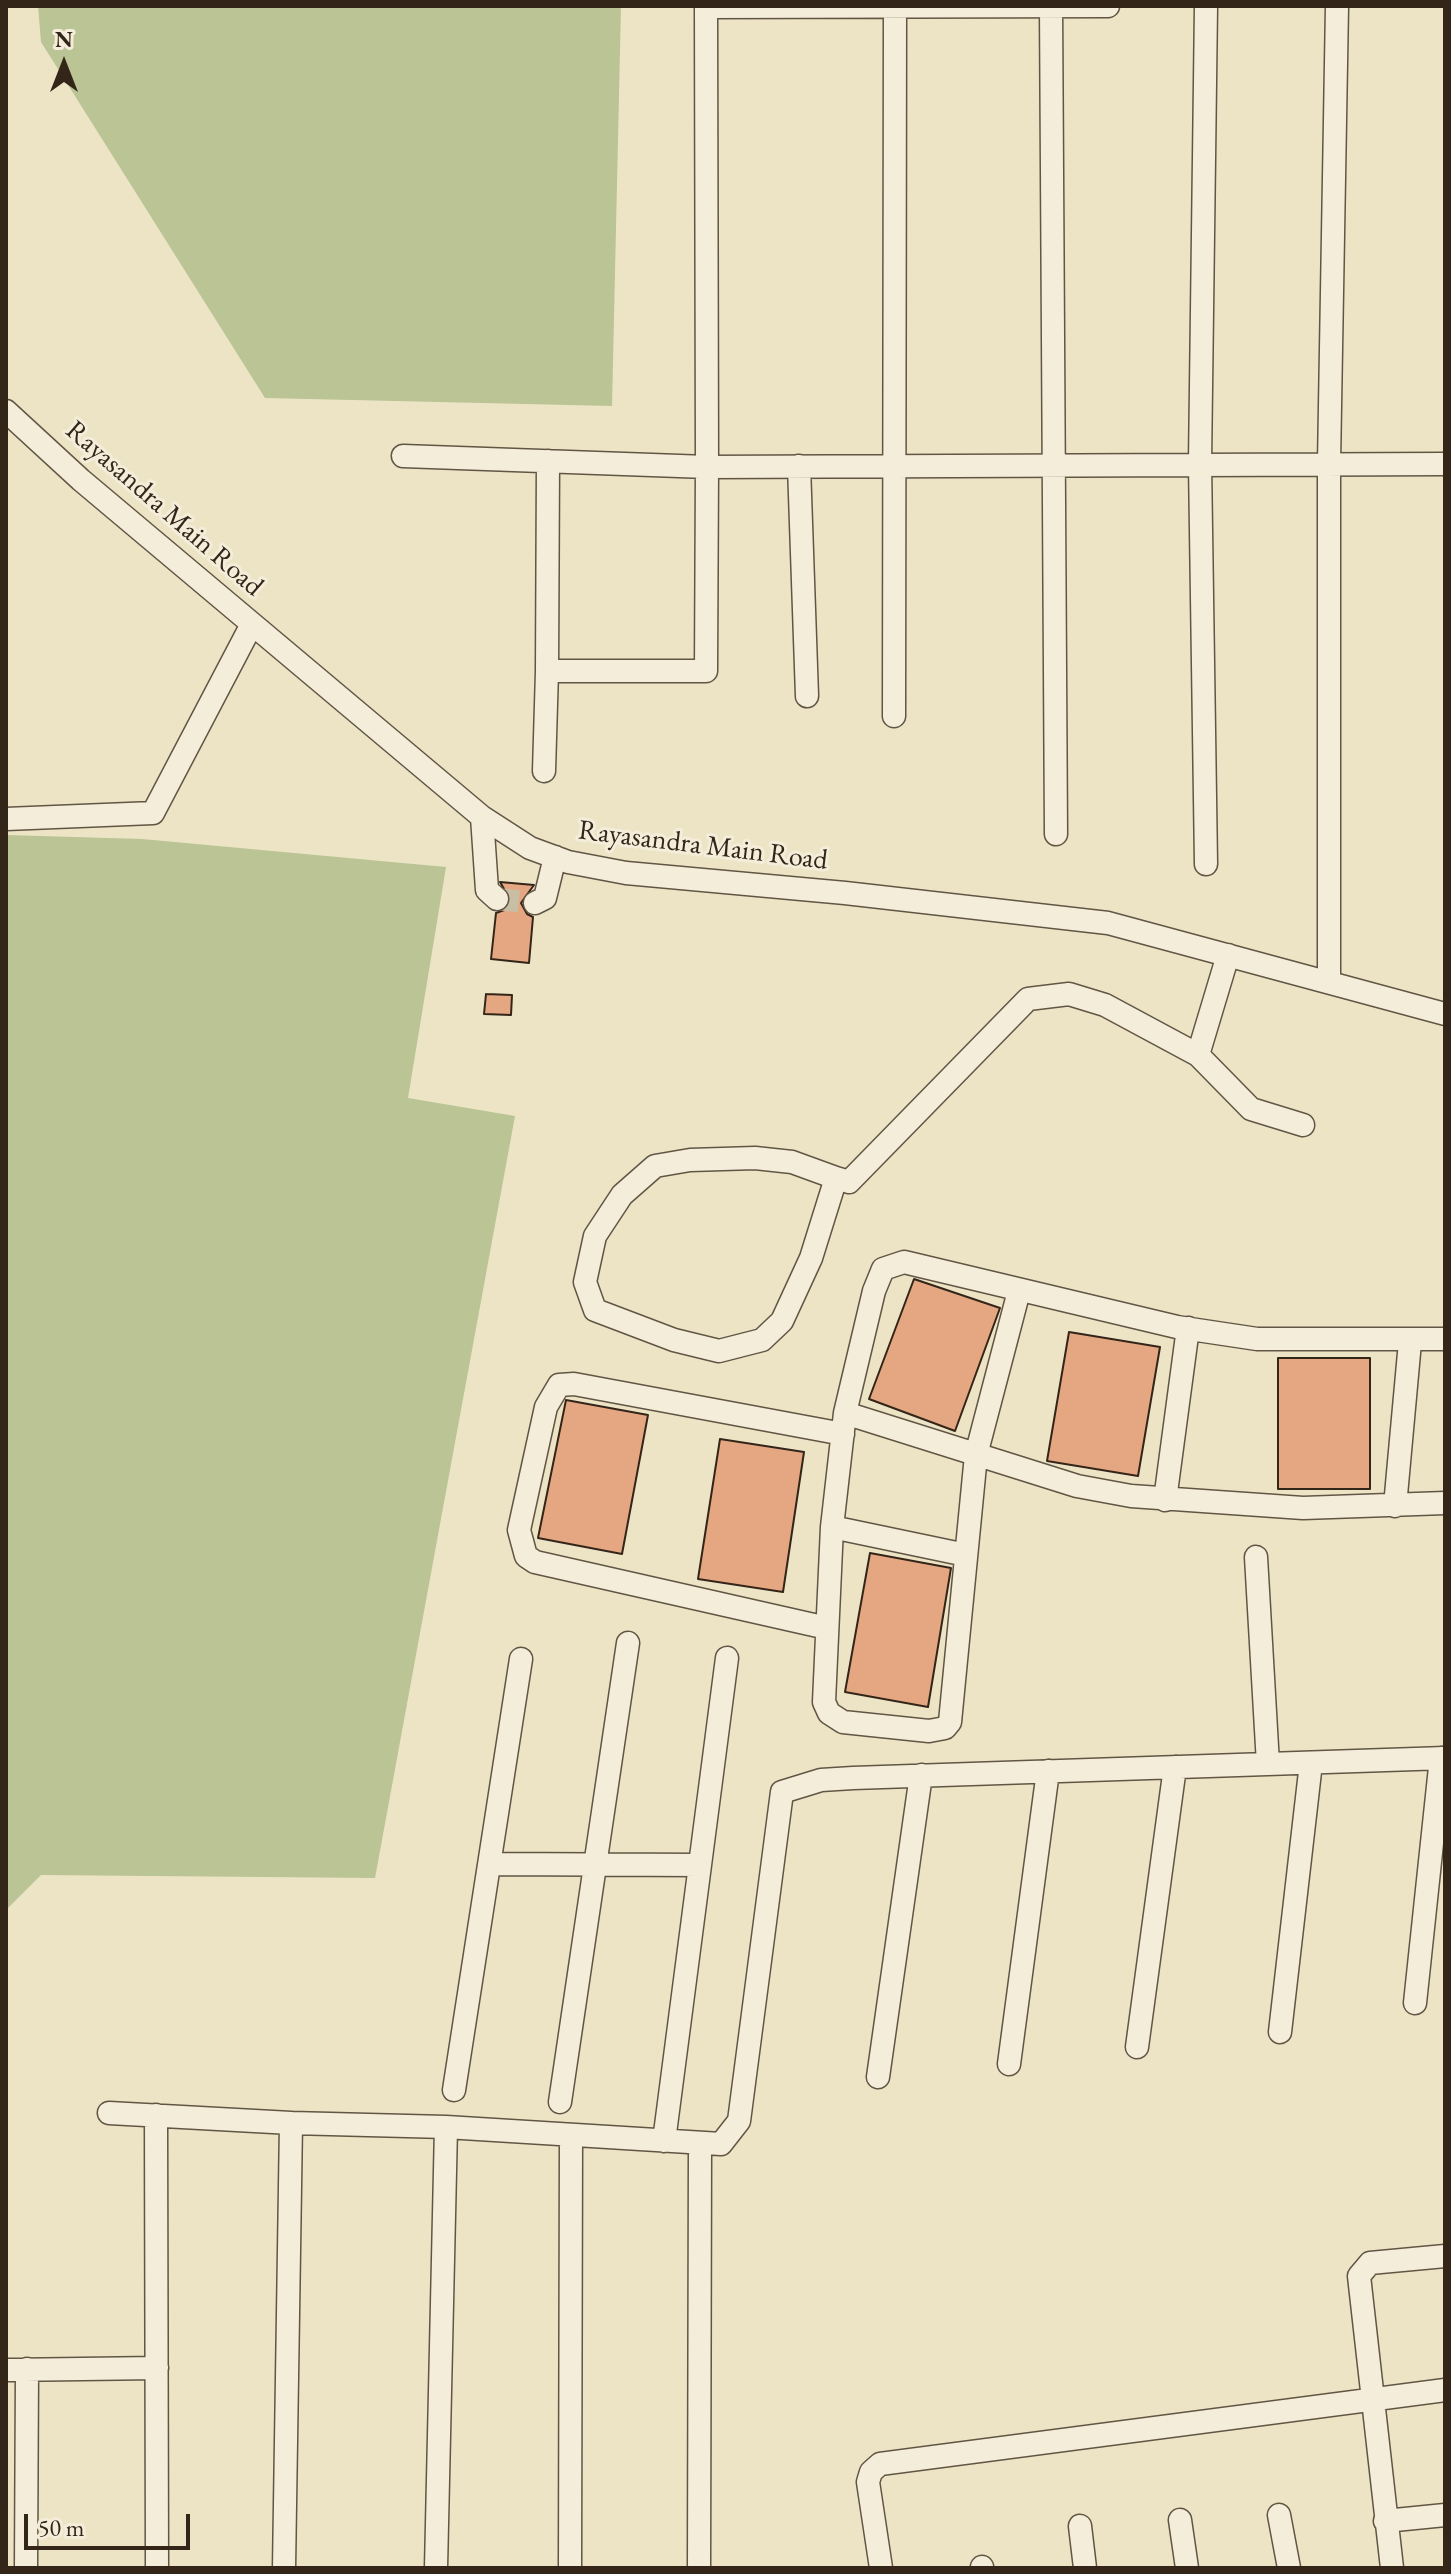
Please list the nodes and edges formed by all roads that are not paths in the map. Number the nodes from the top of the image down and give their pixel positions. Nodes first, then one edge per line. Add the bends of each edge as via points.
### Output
1 (895, 6) edge
2 (1051, 6) edge
3 (1108, 6) edge
4 (1206, 6) edge
5 (1337, 6) edge
6 (6, 411) edge
7 (403, 456) dead end
8 (548, 461) junction
9 (1200, 463) junction
10 (1329, 463) junction
11 (1052, 464) junction
12 (1445, 464) edge
13 (799, 466) junction
14 (897, 466) junction
15 (707, 467) junction
16 (252, 624) junction
17 (547, 671) junction
18 (807, 696) dead end
19 (894, 716) dead end
20 (544, 771) dead end
21 (482, 817) junction
22 (6, 819) edge
23 (1056, 834) dead end
24 (555, 857) junction
25 (1206, 864) dead end
26 (497, 899) dead end
27 (535, 903) dead end
28 (1228, 955) junction
29 (1329, 982) junction
30 (1445, 1014) edge
31 (1198, 1055) junction
32 (1303, 1125) dead end
33 (836, 1178) junction
34 (1019, 1291) junction
35 (1188, 1328) junction
36 (1445, 1339) edge
37 (1410, 1342) junction
38 (844, 1423) junction
39 (976, 1455) junction
40 (1165, 1500) junction
41 (1445, 1503) edge
42 (1395, 1506) junction
43 (832, 1527) junction
44 (966, 1555) junction
45 (1256, 1557) dead end
46 (827, 1628) junction
47 (628, 1643) dead end
48 (727, 1658) dead end
49 (521, 1659) dead end
50 (1443, 1758) edge
51 (1311, 1763) junction
52 (1268, 1764) junction
53 (1175, 1767) junction
54 (1048, 1771) junction
55 (921, 1775) junction
56 (491, 1864) junction
57 (594, 1864) junction
58 (700, 1865) junction
59 (1415, 2003) dead end
60 (1280, 2032) dead end
61 (1137, 2047) dead end
62 (1009, 2064) dead end
63 (878, 2077) dead end
64 (454, 2090) dead end
65 (560, 2102) dead end
66 (109, 2113) dead end
67 (156, 2115) junction
68 (291, 2123) junction
69 (446, 2127) junction
70 (571, 2135) junction
71 (664, 2141) junction
72 (700, 2145) junction
73 (1445, 2256) edge
74 (157, 2368) junction
75 (16, 2370) edge
76 (1445, 2390) edge
77 (1370, 2400) junction
78 (1279, 2515) dead end
79 (1445, 2515) edge
80 (1180, 2520) dead end
81 (1385, 2521) junction
82 (1080, 2526) dead end
83 (26, 2568) edge
84 (157, 2568) edge
85 (284, 2568) edge
86 (436, 2568) edge
87 (570, 2568) edge
88 (699, 2568) edge
89 (881, 2568) edge
90 (1085, 2568) edge
91 (1187, 2568) edge
92 (1289, 2568) edge
93 (1392, 2568) edge

1 - 2 street
1 - 14 street
1 - 15 street via 706,7
2 - 3 street
2 - 11 street
4 - 9 street
5 - 10 street
6 - 16 street, Rayasandra Main Road
7 - 8 street
8 - 15 street
8 - 17 street
9 - 10 street
9 - 11 street
9 - 25 street
10 - 12 street
10 - 29 street
11 - 14 street
11 - 23 street
13 - 14 street
13 - 15 street
13 - 18 street
14 - 19 street
15 - 17 street via 706,671
16 - 21 street, Rayasandra Main Road
16 - 22 street via 153,813
17 - 20 street
21 - 24 street, Rayasandra Main Road via 530,848
21 - 26 street via 487,890
24 - 27 street via 545,898
24 - 28 street, Rayasandra Main Road via 626,873 1108,923
28 - 29 street, Rayasandra Main Road
28 - 31 street
29 - 30 street, Rayasandra Main Road
31 - 32 street via 1251,1109
31 - 33 street via 1105,1005 1069,994 1028,999 849,1182
33 - 33 street via 792,1162 755,1158 655,1166 622,1195 595,1236 585,1282 595,1310 719,1351 762,1340 782,1321 811,1258
34 - 35 street
34 - 38 street via 904,1262 883,1269
34 - 39 street
35 - 37 street via 1257,1339
35 - 40 street
36 - 37 street
37 - 42 street
38 - 39 street
38 - 43 street
38 - 46 street via 559,1385 546,1407 519,1530 526,1556 535,1562
39 - 40 street via 1077,1486
39 - 44 street
40 - 42 street via 1303,1508
41 - 42 street
43 - 44 street
43 - 46 street
44 - 46 street via 952,1713 945,1728 843,1722 829,1713 824,1702
45 - 52 street
47 - 57 street
48 - 58 street
49 - 56 street
50 - 51 street
50 - 59 street
51 - 52 street
51 - 60 street
52 - 53 street
53 - 54 street
53 - 61 street
54 - 55 street
54 - 62 street
55 - 63 street
55 - 72 street via 821,1780 782,1792 739,2121 721,2144
56 - 57 street
56 - 64 street
57 - 58 street
57 - 65 street
58 - 71 street
66 - 67 street
67 - 68 street
67 - 74 street
68 - 69 street
68 - 85 street
69 - 70 street
69 - 86 street
70 - 71 street
70 - 87 street
71 - 72 street
72 - 88 street
73 - 77 street via 1370,2263 1359,2276
74 - 75 street
74 - 84 street
75 - 83 street
76 - 77 street
77 - 81 street
77 - 89 street via 880,2464 868,2482
78 - 92 street
79 - 81 street
80 - 91 street
81 - 93 street
82 - 90 street

